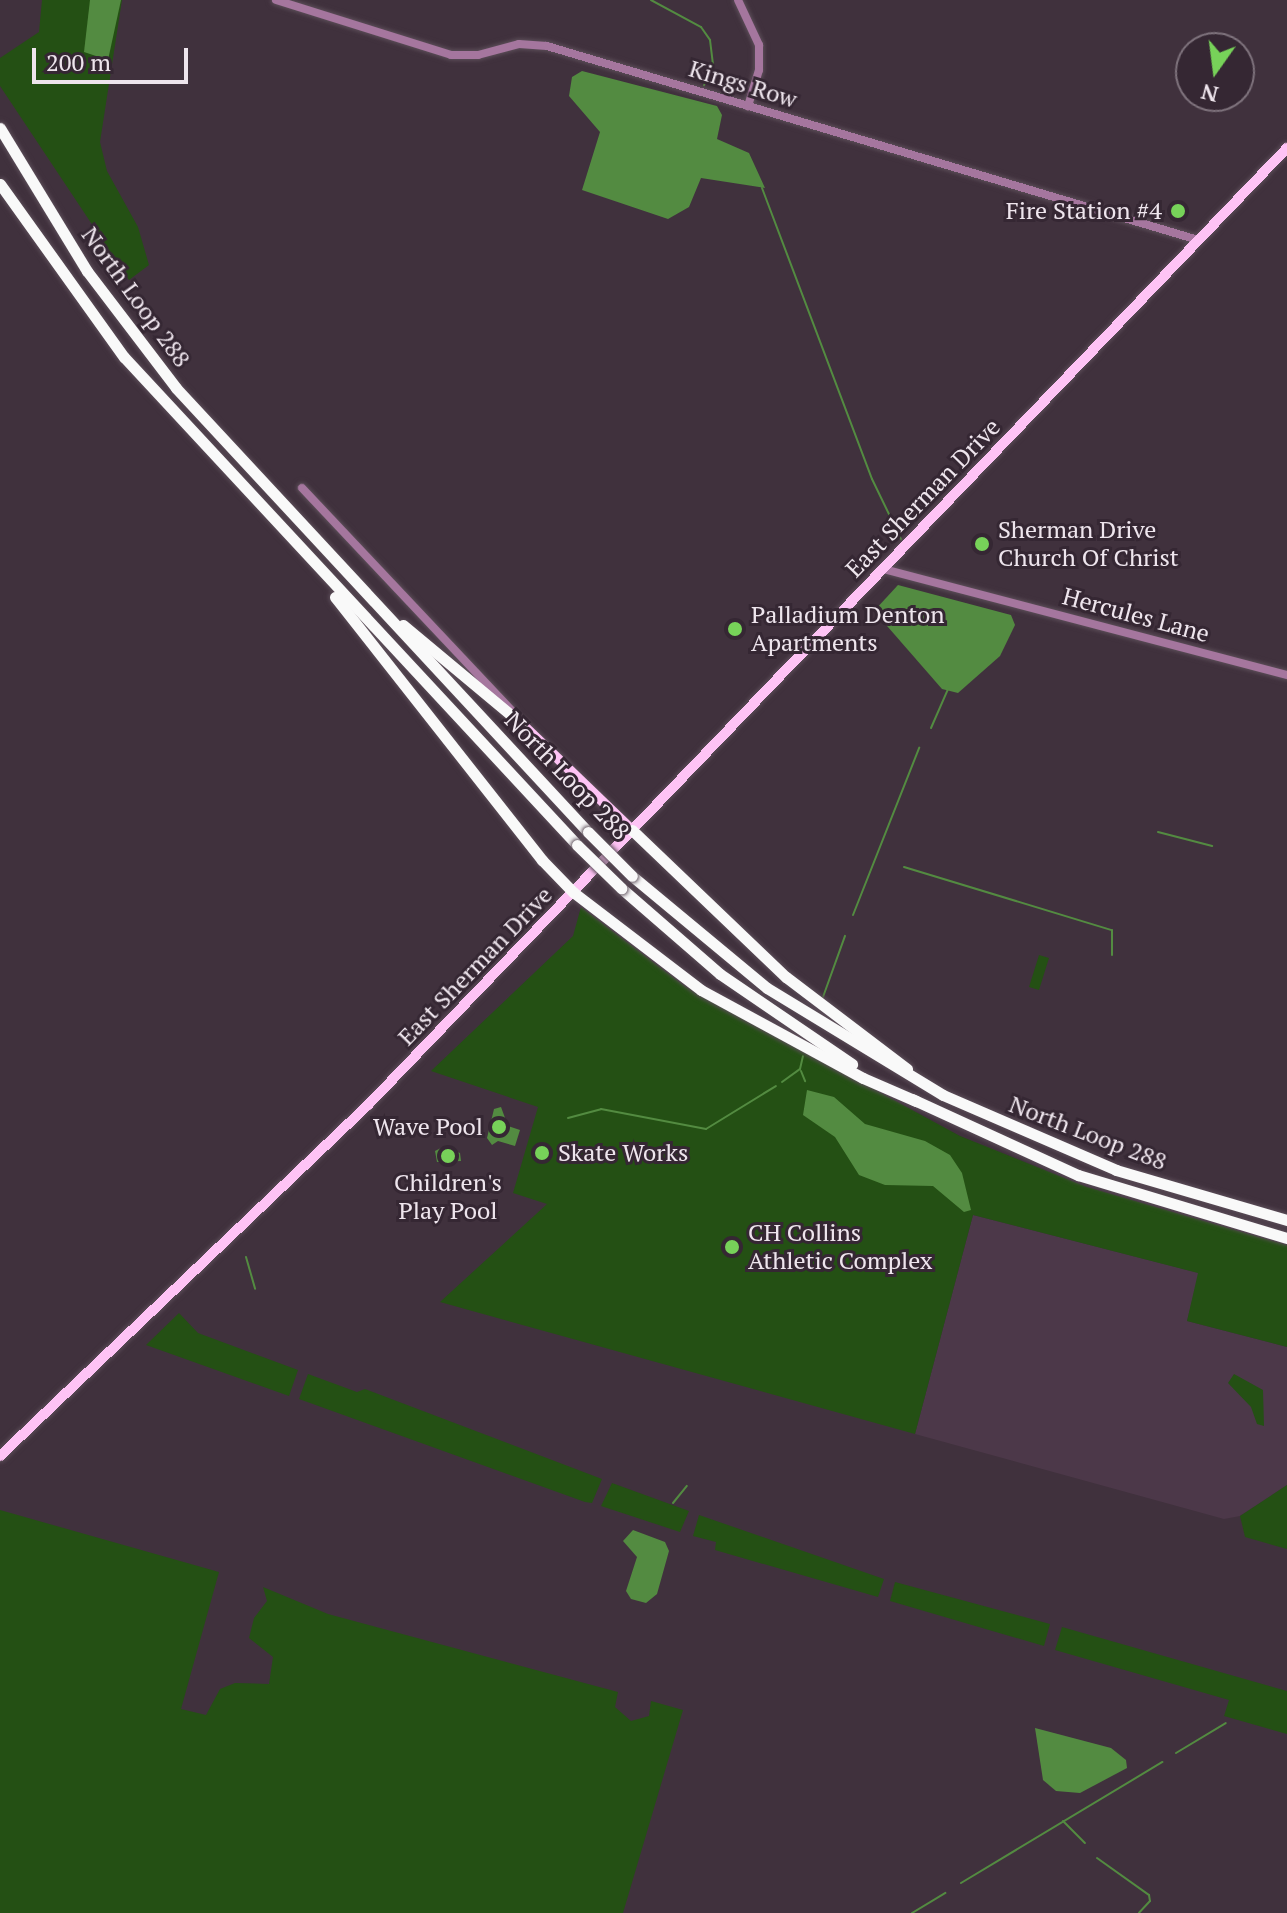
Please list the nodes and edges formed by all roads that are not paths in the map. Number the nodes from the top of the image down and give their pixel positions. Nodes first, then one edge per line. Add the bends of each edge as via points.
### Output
1 (276, 0) edge
2 (738, 0) edge
3 (748, 106) junction
4 (0, 128) edge
5 (1287, 148) edge
6 (0, 184) edge
7 (1198, 240) junction
8 (302, 488) dead end
9 (883, 569) junction
10 (321, 572) junction
11 (348, 575) junction
12 (1287, 675) edge
13 (522, 724) junction
14 (632, 830) junction
15 (573, 892) junction
16 (916, 1101) junction
17 (976, 1112) junction
18 (1287, 1220) edge
19 (1287, 1238) edge
20 (0, 1456) edge

1 - 3 street, Kings Row via 451,55 540,45
2 - 3 street via 759,45 759,70
3 - 7 street, Kings Row
4 - 11 highway, North Loop 288 via 65,237 135,337
5 - 7 main road, East Sherman Drive
6 - 10 highway, North Loop 288 via 124,357
7 - 9 main road, East Sherman Drive
8 - 13 street, North Loop 288 via 429,618
9 - 12 street, Hercules Lane
9 - 14 main road, East Sherman Drive
10 - 15 highway via 334,596 542,860
10 - 16 highway, North Loop 288, bridge via 621,888 744,992
11 - 13 highway
11 - 17 highway, North Loop 288, bridge via 632,876 777,995 884,1063
13 - 14 main road, North Loop 288
14 - 15 main road, East Sherman Drive
14 - 17 highway via 818,1004
15 - 16 highway via 701,990
15 - 20 main road, East Sherman Drive via 252,1218
16 - 19 highway, North Loop 288 via 1078,1175
17 - 18 highway, North Loop 288 via 1116,1170

